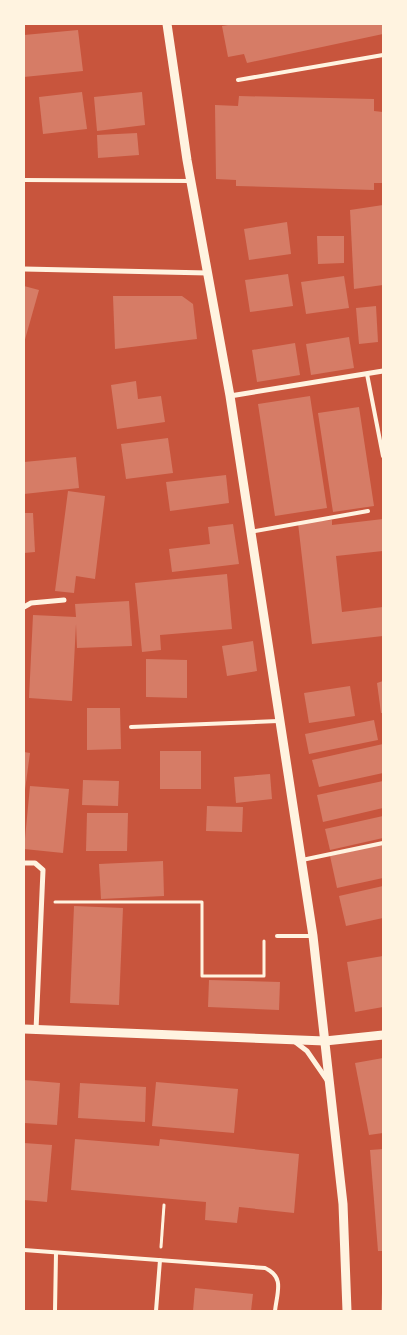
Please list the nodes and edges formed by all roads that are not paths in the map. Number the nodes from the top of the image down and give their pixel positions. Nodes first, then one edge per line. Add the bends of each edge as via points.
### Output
1 (167, 24) edge
2 (383, 55) edge
3 (238, 80) dead end
4 (24, 180) edge
5 (191, 181) junction
6 (24, 269) edge
7 (208, 273) junction
8 (383, 371) edge
9 (367, 374) junction
10 (230, 396) junction
11 (383, 456) edge
12 (368, 510) dead end
13 (250, 532) junction
14 (64, 600) dead end
15 (24, 606) edge
16 (280, 721) junction
17 (131, 728) dead end
18 (383, 842) edge
19 (302, 860) junction
20 (24, 863) edge
21 (277, 936) road end
22 (314, 936) junction
23 (24, 1029) edge
24 (36, 1030) junction
25 (383, 1035) edge
26 (292, 1039) junction
27 (325, 1041) junction
28 (330, 1084) junction
29 (24, 1250) edge
30 (56, 1253) junction
31 (160, 1260) junction
32 (54, 1311) edge
33 (156, 1311) edge
34 (276, 1311) edge
35 (347, 1311) edge

1 - 5 street
2 - 3 lane
4 - 5 lane
5 - 7 street
6 - 7 street
7 - 10 street
8 - 9 street
9 - 10 street
9 - 11 lane
10 - 13 street
12 - 13 lane
13 - 16 street
14 - 15 street
16 - 17 lane
16 - 19 street
18 - 19 lane
19 - 22 street
20 - 24 street via 35,863 43,870
21 - 22 lane
22 - 27 street
23 - 24 street
24 - 26 street
25 - 27 street
26 - 27 street
26 - 28 street via 307,1051
27 - 28 street
28 - 35 street via 343,1204
29 - 30 lane
30 - 31 lane
30 - 32 lane
31 - 33 lane
31 - 34 lane via 265,1268 274,1272 278,1279

